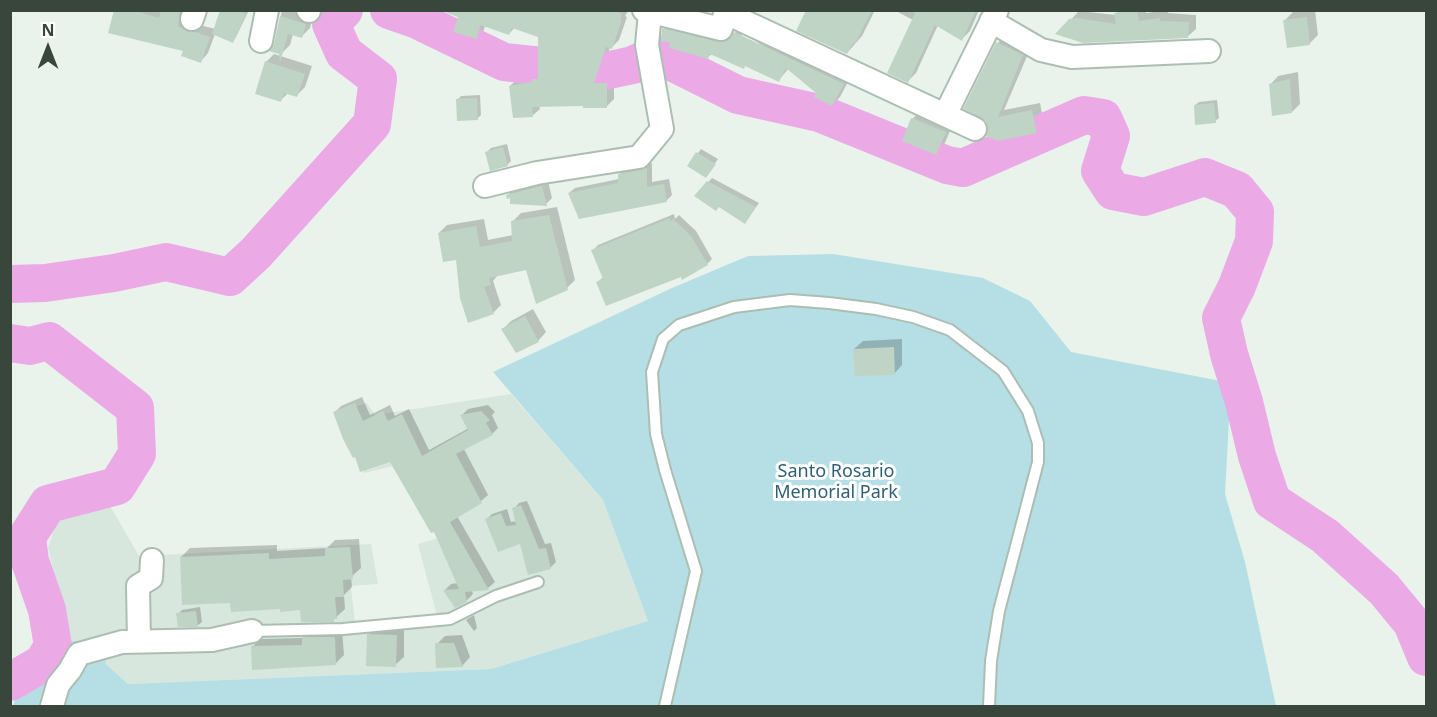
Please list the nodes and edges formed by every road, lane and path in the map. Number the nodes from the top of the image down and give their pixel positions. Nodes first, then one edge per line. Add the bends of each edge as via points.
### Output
1 (267, 10) edge
2 (647, 11) edge
3 (726, 12) edge
4 (994, 16) edge
5 (261, 41) dead end
6 (1209, 51) dead end
7 (945, 115) junction
8 (975, 129) dead end
9 (485, 186) dead end
10 (152, 560) dead end
11 (538, 582) dead end
12 (252, 631) joint
13 (139, 641) junction
14 (52, 706) edge
15 (665, 706) edge
16 (989, 706) edge

1 - 5 street
2 - 3 street via 721,29
2 - 9 street via 646,45 662,129 639,157 537,173
3 - 7 street
4 - 6 street via 1041,50 1072,57
4 - 7 street
7 - 8 street
10 - 13 street via 151,578 138,586
11 - 12 lane via 496,596 450,619 343,629
12 - 13 street via 212,640
13 - 14 street via 79,654 58,685
15 - 16 lane via 696,572 656,434 652,372 663,339 679,325 734,307 790,300 876,309 950,330 1003,371 1028,411 1038,443 1038,462 999,610

